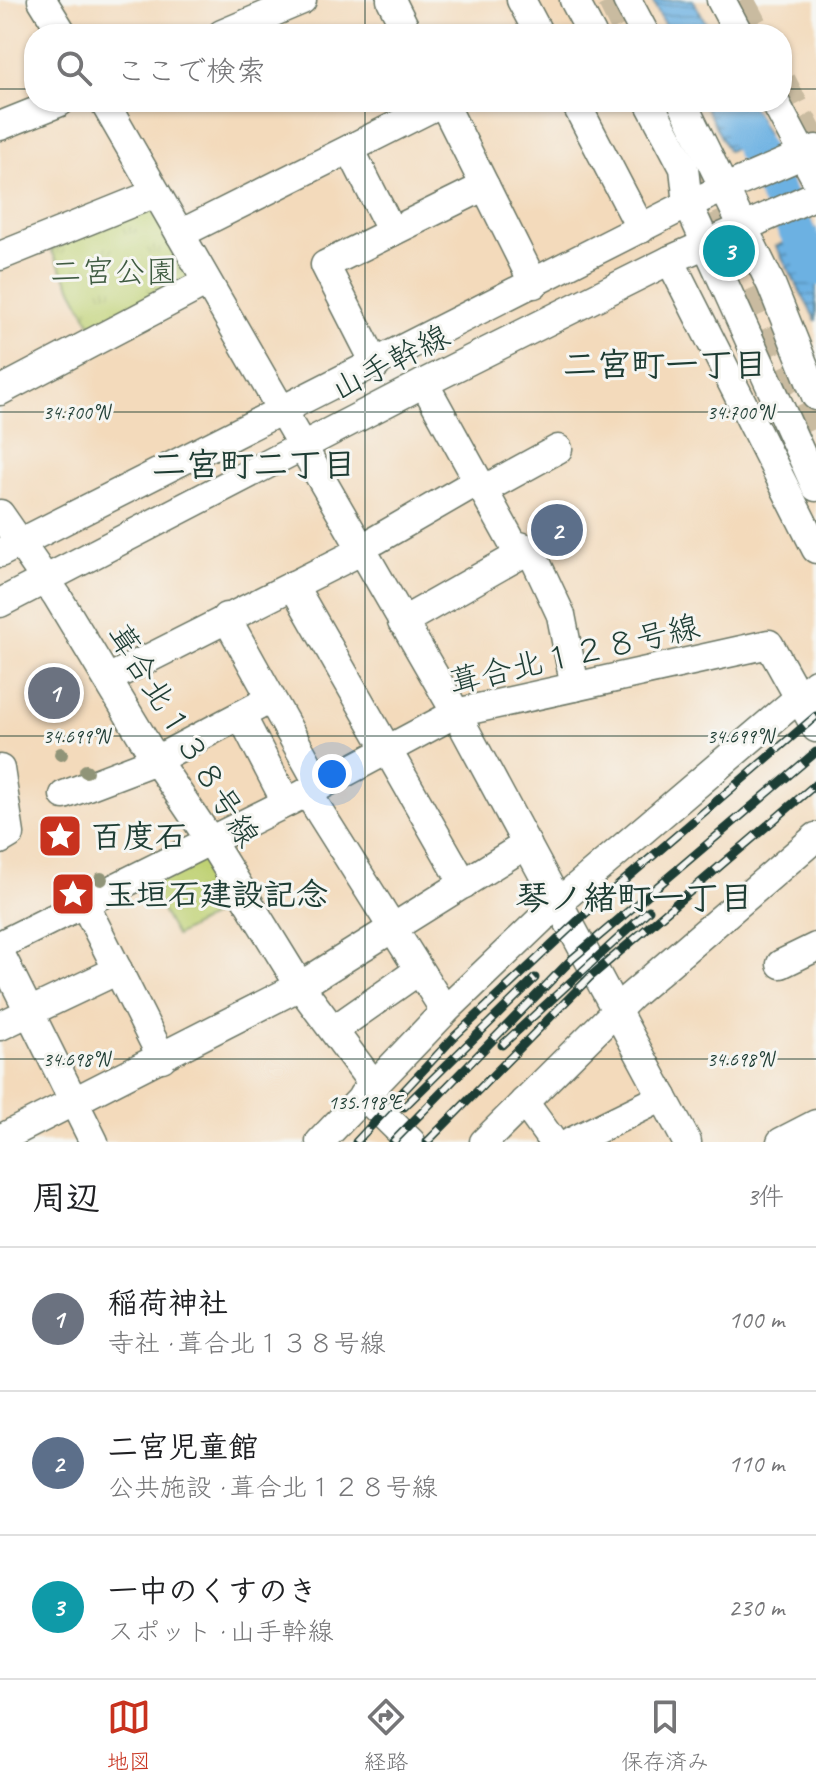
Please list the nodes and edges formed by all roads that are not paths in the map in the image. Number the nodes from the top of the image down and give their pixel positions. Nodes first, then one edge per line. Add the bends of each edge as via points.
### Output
1 (42, 0) edge
2 (302, 0) edge
3 (391, 0) edge
4 (521, 0) edge
5 (574, 0) edge
6 (596, 0) edge
7 (627, 0) edge
8 (721, 0) edge
9 (57, 24) edge
10 (246, 24) edge
11 (403, 24) edge
12 (534, 24) edge
13 (587, 24) edge
14 (609, 24) edge
15 (640, 24) edge
16 (734, 24) edge
17 (35, 112) edge
18 (110, 112) edge
19 (423, 112) edge
20 (448, 112) edge
21 (580, 112) edge
22 (633, 112) edge
23 (654, 112) edge
24 (688, 112) edge
25 (779, 112) edge
26 (0, 126) edge
27 (350, 149) junction
28 (806, 174) edge
29 (734, 184) junction
30 (485, 186) junction
31 (156, 193) junction
32 (688, 204) junction
33 (753, 223) junction
34 (641, 229) junction
35 (392, 232) junction
36 (180, 234) junction
37 (706, 245) junction
38 (0, 256) edge
39 (670, 260) junction
40 (207, 282) junction
41 (534, 284) junction
42 (771, 284) junction
43 (816, 354) edge
44 (376, 365) junction
45 (424, 383) junction
46 (0, 391) edge
47 (816, 396) edge
48 (284, 412) junction
49 (301, 445) junction
50 (558, 449) dead end
51 (481, 486) junction
52 (816, 487) edge
53 (0, 514) edge
54 (368, 545) junction
55 (10, 548) edge
56 (530, 549) junction
57 (816, 549) edge
58 (45, 579) junction
59 (293, 585) junction
60 (0, 603) edge
61 (226, 617) junction
62 (402, 622) junction
63 (108, 679) junction
64 (575, 687) junction
65 (809, 690) edge
66 (271, 699) junction
67 (456, 713) junction
68 (241, 715) junction
69 (816, 728) edge
70 (388, 749) junction
71 (156, 760) junction
72 (0, 769) edge
73 (304, 794) junction
74 (64, 795) dead end
75 (816, 837) edge
76 (0, 840) edge
77 (210, 840) junction
78 (527, 844) junction
79 (464, 884) junction
80 (560, 901) junction
81 (84, 903) junction
82 (394, 929) junction
83 (0, 945) edge
84 (816, 947) edge
85 (0, 953) edge
86 (781, 964) dead end
87 (118, 970) junction
88 (418, 971) junction
89 (300, 986) junction
90 (616, 1010) junction
91 (31, 1011) junction
92 (445, 1011) junction
93 (0, 1026) edge
94 (335, 1029) junction
95 (162, 1058) junction
96 (368, 1090) junction
97 (663, 1097) junction
98 (76, 1101) junction
99 (524, 1102) junction
100 (814, 1131) edge
101 (0, 1139) edge
102 (94, 1142) edge
103 (320, 1142) edge
104 (411, 1142) edge
105 (484, 1142) edge
106 (553, 1142) edge
107 (571, 1142) edge
108 (687, 1142) edge
109 (781, 1142) edge

1 - 9 street
2 - 10 street
3 - 11 street
4 - 12 street
5 - 13 street
6 - 14 street
7 - 15 street
8 - 16 street
17 - 26 street
18 - 31 street
19 - 27 street
20 - 30 street
21 - 34 street
22 - 32 street via 667,177
23 - 32 street via 684,168
24 - 29 street
25 - 28 street
27 - 35 street
27 - 36 street
28 - 29 street, 山手幹線
28 - 33 street, 山手幹線
29 - 32 street, 山手幹線
29 - 33 street
30 - 35 street
30 - 41 street
31 - 36 street
31 - 38 street
32 - 34 street, 山手幹線
32 - 37 street
33 - 37 street, 山手幹線
33 - 42 street
34 - 41 street, 山手幹線
35 - 44 street via 325,265
36 - 40 street
37 - 39 street, 山手幹線
37 - 52 street
39 - 45 street, 山手幹線
39 - 57 street
40 - 46 street
40 - 48 street
41 - 44 street, 山手幹線
42 - 43 street
42 - 47 street
44 - 48 street, 山手幹線
45 - 49 street, 山手幹線
45 - 51 street
48 - 49 street
48 - 55 street, 山手幹線
49 - 54 street
49 - 58 street, 山手幹線
50 - 51 street
51 - 54 street
51 - 56 street via 513,544
53 - 55 street, 葺合北１３８号線
54 - 59 street
54 - 62 street
55 - 58 street, 葺合北１３８号線
56 - 62 street
56 - 64 street via 561,615
58 - 60 street, 山手幹線
58 - 63 street, 葺合北１３８号線
59 - 61 street
59 - 70 street
61 - 63 street
61 - 66 street
62 - 67 street
63 - 71 street, 葺合北１３８号線
64 - 65 street, 葺合北１２８号線 via 769,644
64 - 67 street, 葺合北１２８号線
65 - 69 street
65 - 80 street
66 - 68 street
66 - 73 street
67 - 70 street, 葺合北１２８号線
67 - 78 street
68 - 71 street
68 - 73 street
70 - 73 street, 葺合北１２８号線
70 - 79 street
71 - 74 street
71 - 77 street, 葺合北１３８号線
72 - 76 street via 10,834
73 - 77 street, 葺合北１２８号線
73 - 82 street
75 - 90 street
77 - 81 street, 葺合北１２８号線
77 - 89 street, 葺合北１３８号線
78 - 79 street
78 - 80 street
79 - 82 street
80 - 90 street
80 - 92 street
81 - 83 street, 葺合北１２８号線
81 - 87 street
82 - 88 street
82 - 89 street
84 - 86 street
85 - 91 street
87 - 91 street
87 - 95 street
88 - 92 street
88 - 94 street
89 - 94 street, 葺合北１３８号線
89 - 95 street
90 - 97 street
90 - 99 street
91 - 93 street
91 - 98 street
92 - 96 street
94 - 96 street, 葺合北１３８号線
95 - 98 street
96 - 103 street
96 - 104 street, 葺合北１３８号線
97 - 107 street
97 - 108 street
98 - 101 street
98 - 102 street
99 - 105 street
99 - 106 street
100 - 109 street

